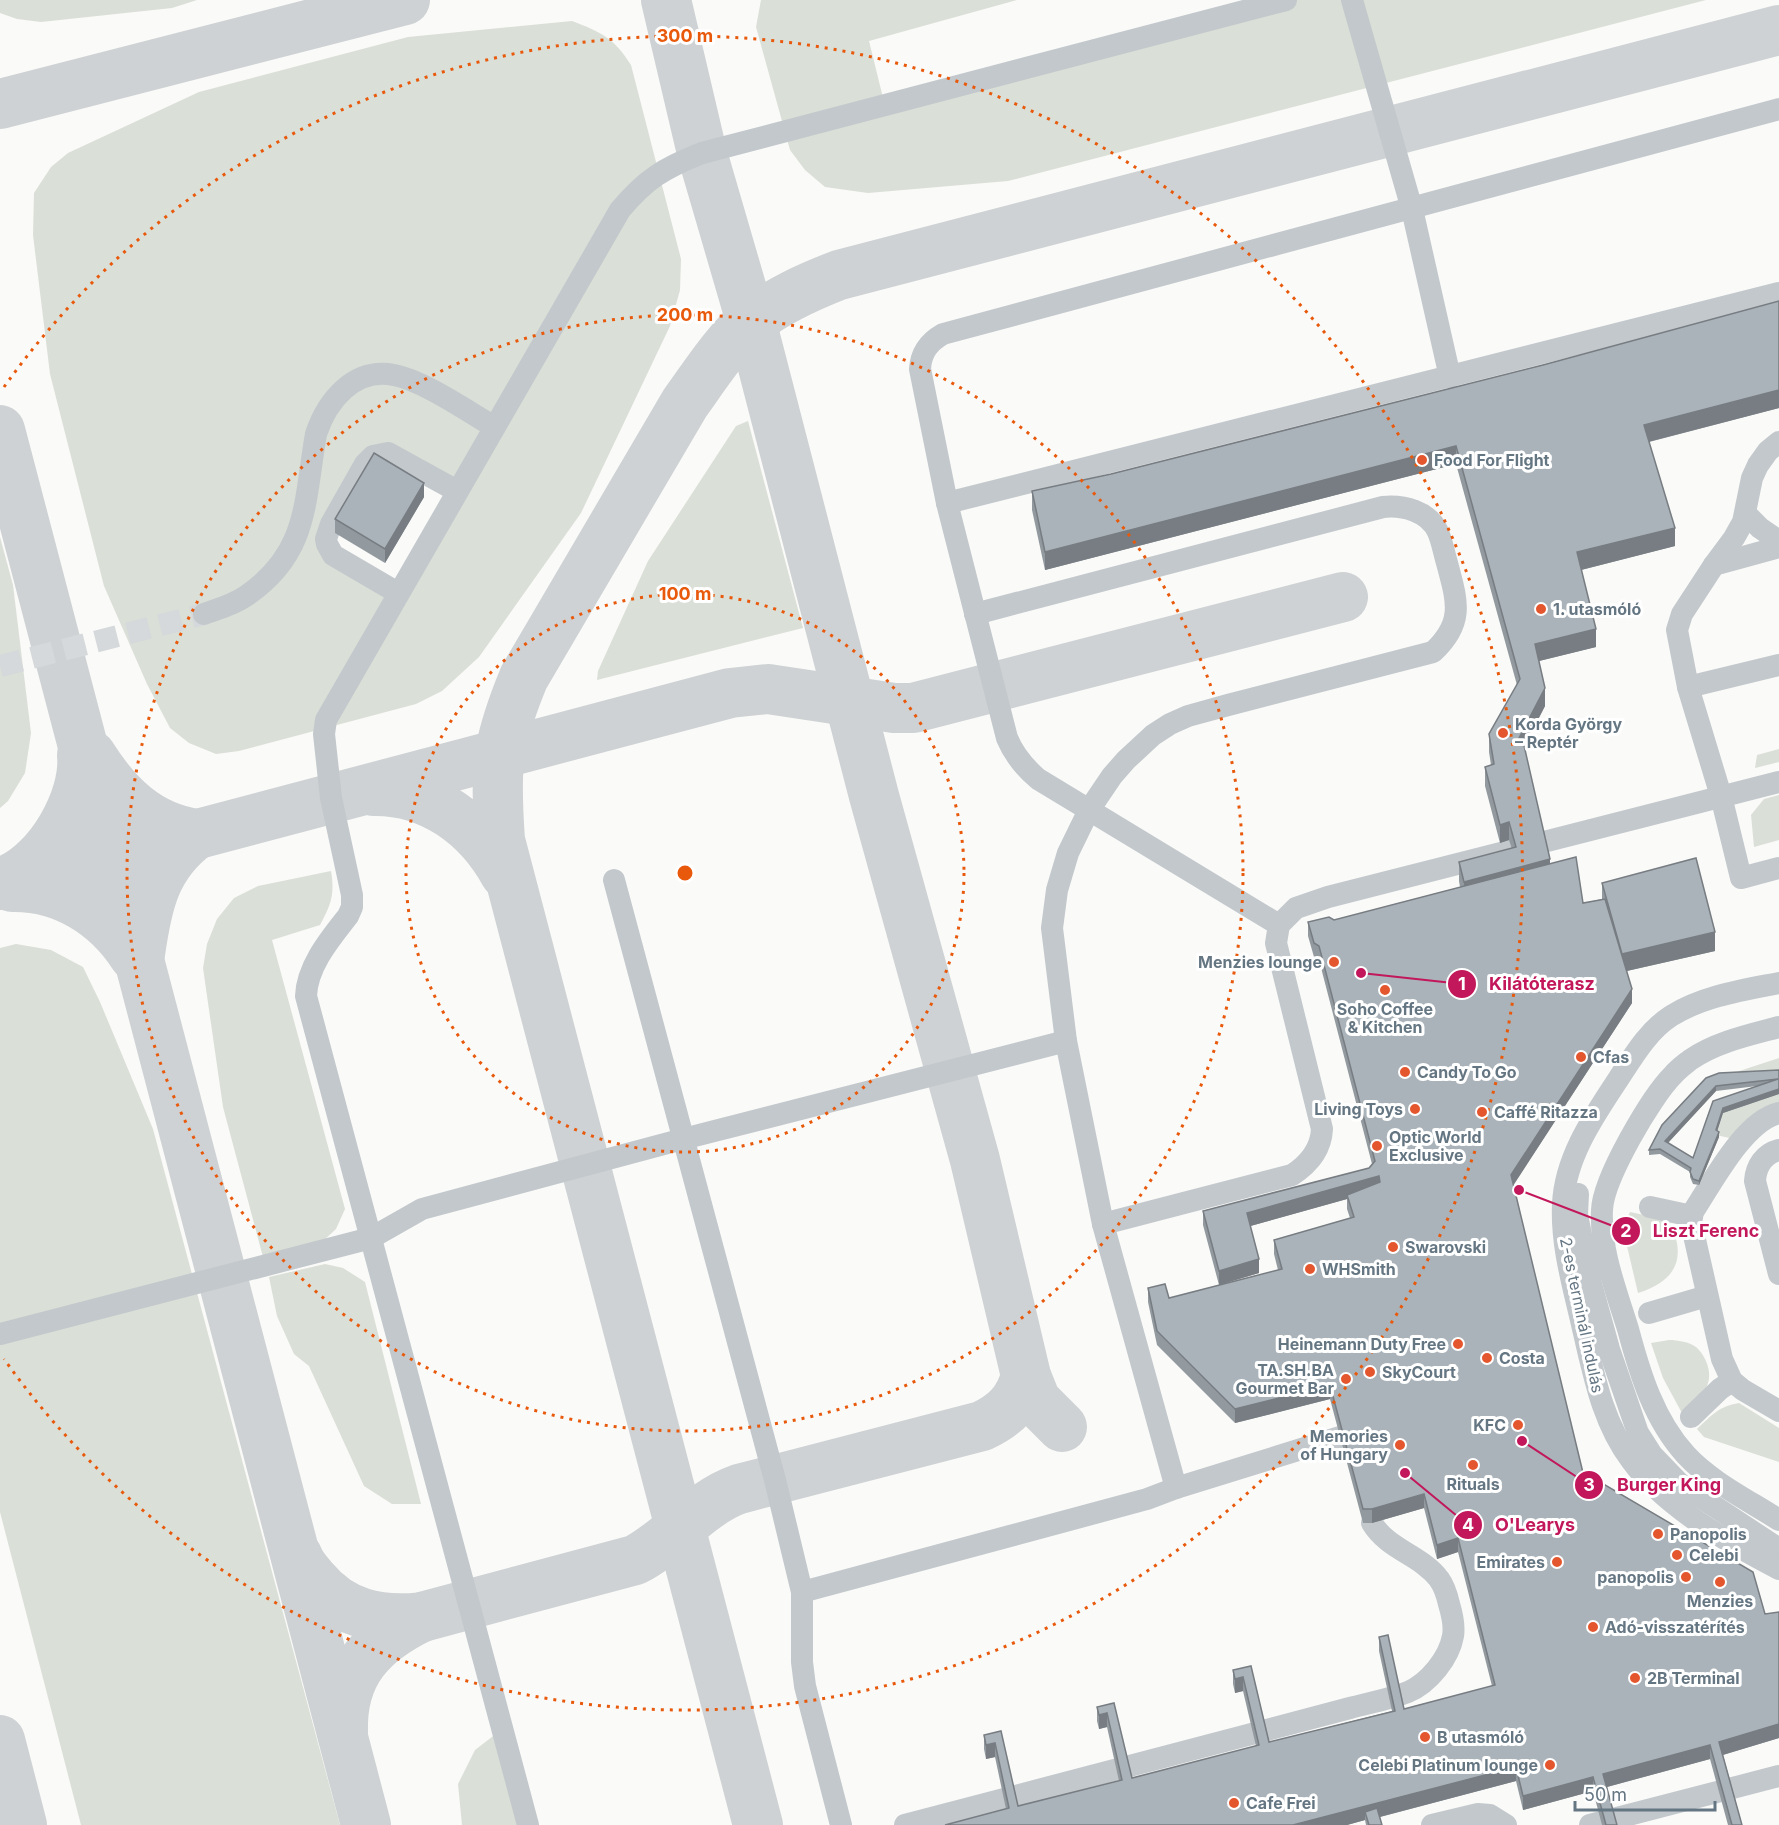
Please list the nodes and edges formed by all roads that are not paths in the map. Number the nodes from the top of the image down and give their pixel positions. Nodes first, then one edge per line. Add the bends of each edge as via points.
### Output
1 (1286, 0) edge
2 (1352, 0) edge
3 (1779, 109) edge
4 (1412, 209) junction
5 (1779, 293) edge
6 (1450, 377) junction
7 (494, 426) junction
8 (1779, 442) edge
9 (457, 491) junction
10 (947, 503) junction
11 (1746, 514) junction
12 (1779, 541) edge
13 (1779, 547) edge
14 (1714, 565) junction
15 (398, 593) junction
16 (204, 614) tunnel mouth
17 (975, 614) junction
18 (1779, 665) edge
19 (1688, 687) junction
20 (1779, 782) edge
21 (1721, 796) junction
22 (1089, 810) junction
23 (1779, 868) edge
24 (614, 880) dead end
25 (1279, 925) junction
26 (1779, 983) edge
27 (1779, 996) edge
28 (1779, 1027) edge
29 (1066, 1041) junction
30 (1779, 1113) edge
31 (683, 1139) junction
32 (1779, 1150) edge
33 (1770, 1199) edge
34 (1650, 1207) dead end
35 (1692, 1216) junction
36 (1103, 1224) junction
37 (371, 1238) junction
38 (1775, 1241) edge
39 (1779, 1274) edge
40 (1707, 1296) junction
41 (1649, 1312) dead end
42 (0, 1334) edge
43 (1732, 1381) junction
44 (1779, 1411) edge
45 (1691, 1417) dead end
46 (1340, 1437) edge
47 (1176, 1488) junction
48 (1779, 1520) edge
49 (1372, 1523) edge
50 (1779, 1549) edge
51 (1779, 1569) edge
52 (802, 1592) junction
53 (1779, 1776) edge
54 (528, 1825) edge
55 (841, 1825) edge
56 (905, 1825) edge
57 (1432, 1825) edge
58 (1506, 1825) edge
59 (1590, 1825) edge

1 - 7 street via 702,153 672,165 646,182 620,210
2 - 4 street
3 - 4 street
4 - 6 street
4 - 10 street via 934,339 923,354 920,369
5 - 6 street
6 - 10 street
7 - 9 street
7 - 16 street via 394,375 365,376 354,381 328,405 321,419 300,527 288,555 247,596
8 - 11 street via 1768,451 1752,478
9 - 15 street
9 - 15 street via 388,453 373,456 365,464 331,524 327,544 333,555
10 - 17 street
11 - 12 street
11 - 14 street
13 - 14 street
14 - 19 street via 1678,622
15 - 37 street via 326,720 331,798 352,907 306,982 306,996
17 - 22 street via 1013,751 1038,779
17 - 22 street via 1383,507 1406,507 1418,512 1438,531 1457,599 1451,631 1433,652 1170,724 1126,760
18 - 19 street
19 - 21 street
20 - 21 street
21 - 23 street via 1741,878
21 - 25 street via 1328,897 1296,908
22 - 25 street
22 - 29 street via 1065,862 1052,928
24 - 31 street
25 - 36 street via 1276,942 1322,1129 1319,1147 1292,1175
26 - 51 street, 2-es terminál indulás via 1728,993 1696,1005 1674,1015 1647,1037 1580,1141 1563,1203 1566,1252 1611,1428 1642,1473 1674,1503
27 - 50 street via 1703,1016 1674,1031 1650,1052 1600,1128 1578,1183 1577,1201 1591,1284 1641,1438 1679,1483
28 - 48 street via 1714,1047 1672,1075 1618,1161 1602,1209 1605,1250 1642,1378 1660,1419 1678,1446 1699,1467
29 - 31 street
29 - 36 street
30 - 35 street via 1747,1132
31 - 37 street via 422,1209
31 - 52 street
32 - 33 street via 1764,1157 1756,1174 1755,1181
33 - 38 street
34 - 35 street
35 - 40 street
36 - 47 street
37 - 42 street
37 - 54 street
38 - 39 street
40 - 41 street
40 - 43 street via 1722,1359
43 - 44 street
43 - 45 street
46 - 47 street
47 - 52 street
49 - 56 street via 1386,1541 1430,1570 1443,1587 1453,1620 1453,1636 1441,1663 1421,1684 1408,1692 1239,1746
52 - 55 street via 805,1686
53 - 59 street
57 - 58 street via 1478,1814 1490,1815

